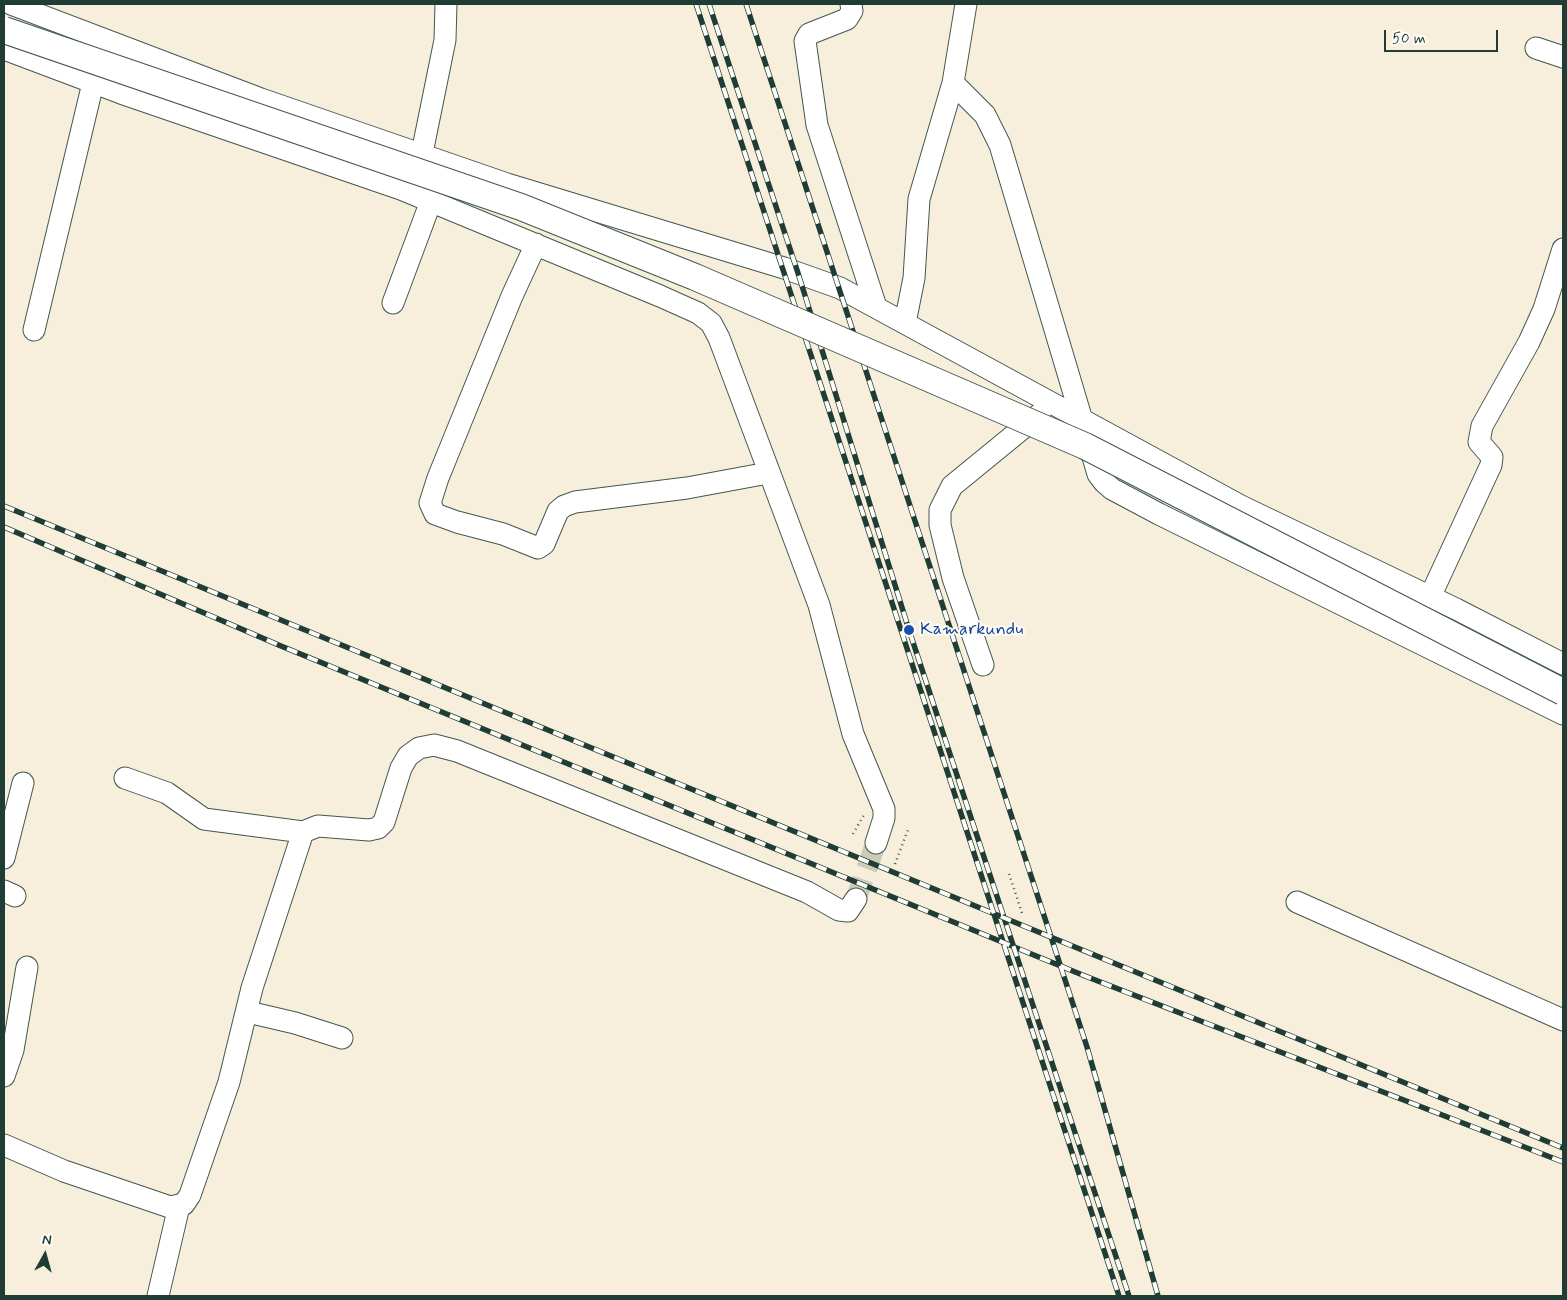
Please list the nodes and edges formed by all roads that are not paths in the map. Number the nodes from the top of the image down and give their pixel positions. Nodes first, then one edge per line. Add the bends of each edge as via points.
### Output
1 (12, 4) edge
2 (446, 4) edge
3 (851, 4) edge
4 (966, 4) edge
5 (4, 30) edge
6 (1536, 48) dead end
7 (4, 49) edge
8 (1563, 57) edge
9 (92, 83) junction
10 (953, 83) junction
11 (422, 153) junction
12 (431, 201) junction
13 (536, 244) junction
14 (1563, 249) edge
15 (393, 303) dead end
16 (876, 307) junction
17 (905, 323) junction
18 (34, 330) dead end
19 (1052, 403) junction
20 (1084, 420) junction
21 (768, 472) junction
22 (1430, 597) junction
23 (1563, 664) edge
24 (983, 665) dead end
25 (1563, 692) edge
26 (1563, 714) edge
27 (125, 778) dead end
28 (23, 782) dead end
29 (303, 832) junction
30 (876, 843) tunnel mouth
31 (4, 858) edge
32 (856, 899) tunnel mouth
33 (1297, 902) dead end
34 (27, 967) dead end
35 (248, 1012) junction
36 (1563, 1020) edge
37 (342, 1038) dead end
38 (4, 1076) edge
39 (4, 1145) edge
40 (180, 1206) junction
41 (158, 1296) edge

1 - 11 street via 261,99
2 - 11 street via 445,40
3 - 16 street via 852,11 847,19 809,34 805,41 817,124
4 - 10 street
5 - 25 main road, bridge via 521,207 695,277 1085,446
6 - 8 street
7 - 9 street
9 - 12 street
9 - 18 street
10 - 17 street via 919,199 914,278
10 - 20 street via 985,115 1000,145
11 - 16 street via 507,184 798,273 840,288
12 - 13 street
12 - 15 street
13 - 21 street via 698,313 711,323
13 - 21 street via 438,478 430,503 435,514 538,548 544,544 558,511 575,502 687,488
14 - 22 street via 1544,309 1529,342 1482,426 1479,442 1492,457 1491,465
16 - 17 street
17 - 19 street
19 - 20 street
19 - 24 street via 952,486 940,510 940,525 953,578
20 - 22 street via 1241,506
20 - 26 street via 1098,474 1112,489
21 - 30 street via 819,605 853,734 884,809
22 - 23 street
27 - 29 street via 167,793 204,819
28 - 31 street
29 - 32 street via 318,826 378,828 384,822 408,756 419,748 434,746 458,751 798,888 838,910 848,911
29 - 35 street via 252,988
33 - 36 street
34 - 38 street
35 - 37 street
35 - 40 street via 229,1082 190,1195
39 - 40 street via 64,1171 170,1207
40 - 41 street

